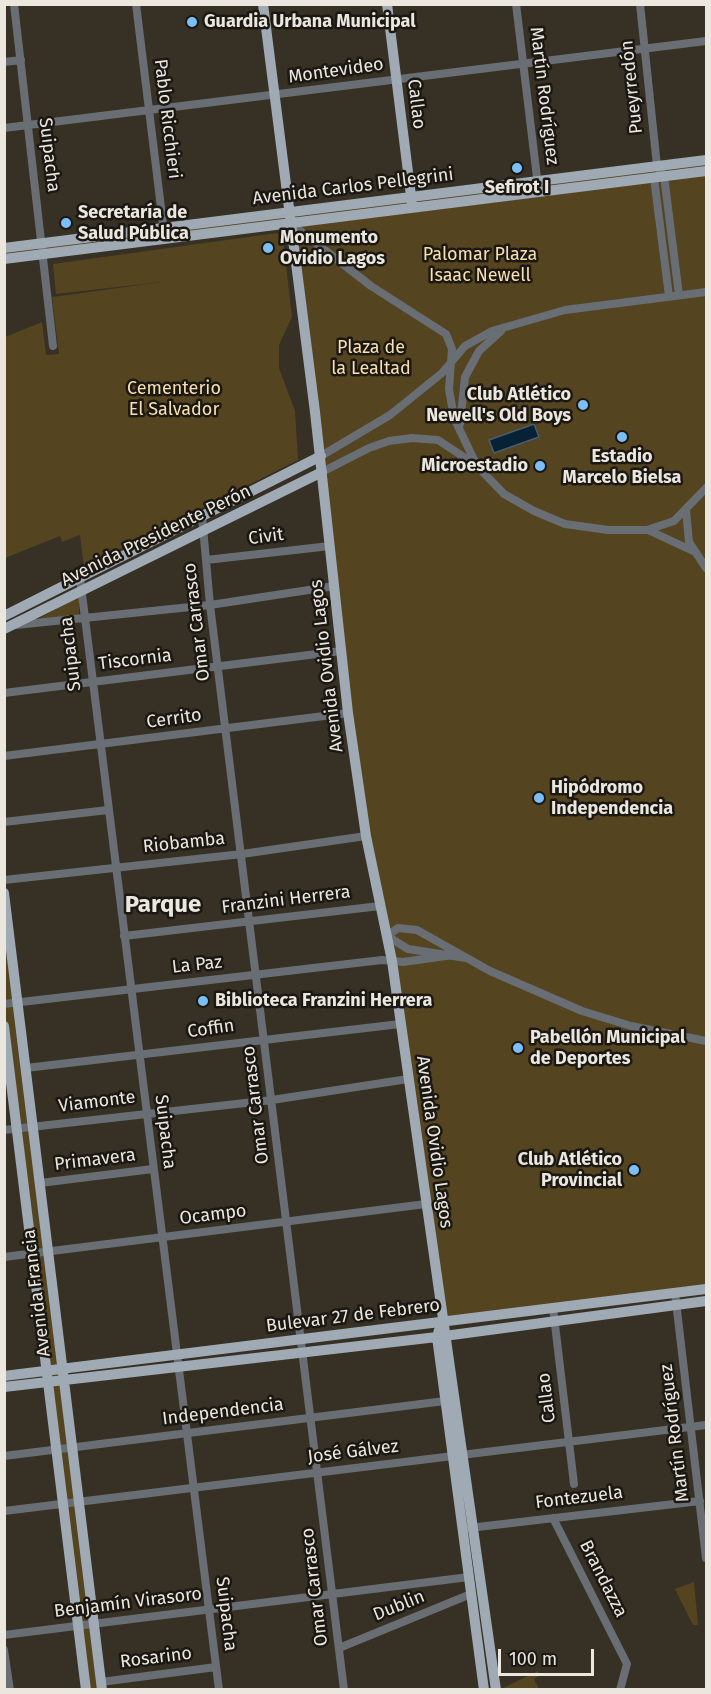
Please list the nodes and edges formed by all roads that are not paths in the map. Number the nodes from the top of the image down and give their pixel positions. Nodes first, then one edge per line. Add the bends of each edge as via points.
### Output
1 (14, 4) edge
2 (136, 4) edge
3 (263, 4) edge
4 (387, 4) edge
5 (516, 4) edge
6 (640, 4) edge
7 (706, 41) edge
8 (645, 49) junction
9 (21, 60) junction
10 (4, 62) edge
11 (522, 64) junction
12 (396, 80) junction
13 (274, 96) junction
14 (149, 110) junction
15 (29, 125) junction
16 (4, 128) edge
17 (706, 160) edge
18 (657, 166) junction
19 (706, 171) edge
20 (659, 177) junction
21 (537, 180) junction
22 (539, 192) junction
23 (412, 202) junction
24 (289, 218) junction
25 (164, 233) junction
26 (4, 248) edge
27 (43, 248) junction
28 (4, 259) edge
29 (706, 292) edge
30 (679, 295) junction
31 (669, 296) junction
32 (514, 323) junction
33 (53, 346) dead end
34 (452, 363) junction
35 (461, 433) junction
36 (321, 456) junction
37 (477, 466) junction
38 (322, 472) junction
39 (706, 488) edge
40 (686, 510) junction
41 (202, 516) junction
42 (647, 530) junction
43 (203, 531) junction
44 (330, 546) junction
45 (693, 551) junction
46 (206, 561) junction
47 (706, 568) edge
48 (80, 578) junction
49 (334, 586) junction
50 (81, 591) junction
51 (210, 604) junction
52 (4, 616) edge
53 (83, 617) junction
54 (8, 628) edge
55 (341, 651) junction
56 (218, 667) junction
57 (91, 682) junction
58 (4, 693) edge
59 (348, 713) junction
60 (226, 728) junction
61 (99, 745) junction
62 (4, 756) edge
63 (108, 810) junction
64 (4, 822) edge
65 (366, 836) junction
66 (242, 854) junction
67 (115, 867) junction
68 (4, 880) edge
69 (4, 893) edge
70 (380, 906) junction
71 (250, 921) junction
72 (124, 936) junction
73 (387, 936) junction
74 (453, 955) junction
75 (466, 958) junction
76 (392, 961) junction
77 (256, 976) junction
78 (130, 988) junction
79 (18, 1002) junction
80 (4, 1004) edge
81 (400, 1024) junction
82 (4, 1026) edge
83 (264, 1038) junction
84 (692, 1040) junction
85 (706, 1041) edge
86 (706, 1048) edge
87 (139, 1055) junction
88 (26, 1068) junction
89 (408, 1079) junction
90 (272, 1100) junction
91 (146, 1112) junction
92 (33, 1126) junction
93 (17, 1128) junction
94 (4, 1130) edge
95 (153, 1169) junction
96 (40, 1183) junction
97 (426, 1204) junction
98 (286, 1222) junction
99 (162, 1238) junction
100 (48, 1252) junction
101 (32, 1254) junction
102 (4, 1257) edge
103 (706, 1289) edge
104 (675, 1293) junction
105 (706, 1301) edge
106 (676, 1305) junction
107 (553, 1308) junction
108 (443, 1321) junction
109 (555, 1321) junction
110 (442, 1336) junction
111 (302, 1340) junction
112 (303, 1352) junction
113 (177, 1354) junction
114 (178, 1366) junction
115 (63, 1374) junction
116 (4, 1376) edge
117 (47, 1376) junction
118 (4, 1387) edge
119 (445, 1401) junction
120 (311, 1418) junction
121 (706, 1425) edge
122 (691, 1426) junction
123 (186, 1433) junction
124 (568, 1442) junction
125 (72, 1447) junction
126 (56, 1449) junction
127 (4, 1455) edge
128 (458, 1455) junction
129 (318, 1473) junction
130 (574, 1484) dead end
131 (193, 1488) junction
132 (700, 1501) junction
133 (79, 1502) junction
134 (63, 1504) junction
135 (4, 1511) edge
136 (553, 1518) junction
137 (468, 1528) junction
138 (706, 1547) edge
139 (706, 1558) edge
140 (469, 1576) junction
141 (332, 1594) junction
142 (471, 1594) junction
143 (209, 1610) junction
144 (94, 1624) junction
145 (78, 1626) junction
146 (4, 1635) edge
147 (339, 1648) junction
148 (4, 1650) edge
149 (216, 1667) junction
150 (101, 1686) edge
151 (10, 1689) edge
152 (86, 1689) edge
153 (219, 1689) edge
154 (344, 1689) edge
155 (484, 1689) edge
156 (496, 1689) edge
157 (620, 1689) edge

1 - 9 street, Suipacha
2 - 14 street, Pablo Ricchieri
3 - 13 main road, Avenida Ovidio Lagos
4 - 12 main road, Callao
5 - 11 street, Martín Rodríguez
6 - 8 street, Pueyrredón
7 - 8 street, Montevideo
8 - 11 street, Montevideo
8 - 18 street, Pueyrredón
9 - 10 street
9 - 15 street, Suipacha
11 - 12 street, Montevideo
11 - 21 street, Martín Rodríguez
12 - 13 street, Montevideo
12 - 23 main road, Callao
13 - 14 street, Montevideo
13 - 24 main road, Avenida Ovidio Lagos
14 - 15 street, Montevideo
14 - 25 street, Pablo Ricchieri
15 - 16 street, Montevideo
15 - 27 street, Suipacha
17 - 18 main road, Avenida Carlos Pellegrini
18 - 20 street
18 - 21 main road, Avenida Carlos Pellegrini
19 - 20 main road, Avenida Carlos Pellegrini
20 - 22 main road, Avenida Carlos Pellegrini
20 - 30 street
20 - 31 street
21 - 22 street, Martín Rodríguez
21 - 23 main road, Avenida Carlos Pellegrini
22 - 23 main road, Avenida Carlos Pellegrini
23 - 24 main road, Avenida Carlos Pellegrini
24 - 25 main road, Avenida Carlos Pellegrini
24 - 34 street via 371,286 446,334
24 - 36 main road, Avenida Ovidio Lagos
25 - 27 main road, Avenida Carlos Pellegrini
26 - 27 main road, Avenida Carlos Pellegrini
27 - 28 main road, Avenida Carlos Pellegrini
27 - 33 street, Suipacha
29 - 30 street
30 - 31 street
31 - 32 street via 565,310
32 - 34 street via 476,338
32 - 35 street via 487,341 465,377
34 - 35 street via 449,389
34 - 36 street via 390,415
35 - 37 street
36 - 38 main road, Avenida Ovidio Lagos
36 - 41 main road, Avenida Presidente Perón
37 - 38 street via 438,440 412,438 369,448
37 - 42 street via 504,494 566,524
38 - 43 main road, Avenida Presidente Perón
38 - 44 main road, Avenida Ovidio Lagos
39 - 40 street
40 - 42 street via 674,521
40 - 45 street via 688,542
41 - 43 street, Omar Carrasco
41 - 48 main road, Avenida Presidente Perón
42 - 45 street
43 - 46 street, Omar Carrasco
43 - 50 main road, Avenida Presidente Perón
44 - 46 street, Civit
44 - 49 main road, Avenida Ovidio Lagos
45 - 47 street
46 - 51 street, Omar Carrasco
48 - 50 street, Suipacha
48 - 52 main road, Avenida Presidente Perón
49 - 51 street
49 - 55 main road, Avenida Ovidio Lagos
50 - 53 street, Suipacha
50 - 54 main road, Avenida Presidente Perón
51 - 53 street
51 - 56 street, Omar Carrasco
53 - 54 street
53 - 57 street, Suipacha
55 - 56 street, Tiscornia
55 - 59 main road, Avenida Ovidio Lagos
56 - 57 street, Tiscornia
56 - 60 street, Omar Carrasco
57 - 58 street, Tiscornia
57 - 61 street, Suipacha
59 - 60 street, Cerrito
59 - 65 main road, Avenida Ovidio Lagos
60 - 61 street, Cerrito
60 - 66 street, Omar Carrasco
61 - 62 street, Cerrito
61 - 63 street, Suipacha
63 - 64 street
63 - 67 street, Suipacha
65 - 66 street, Riobamba
65 - 70 main road, Avenida Ovidio Lagos
66 - 67 street, Riobamba
66 - 71 street, Omar Carrasco
67 - 68 street, Riobamba
67 - 72 street, Suipacha
69 - 79 main road, Avenida Francia
70 - 71 street, Franzini Herrera
70 - 73 main road, Avenida Ovidio Lagos
71 - 72 street, Franzini Herrera
71 - 77 street, Omar Carrasco
72 - 78 street, Suipacha
73 - 74 street via 408,949
73 - 75 street via 407,927
73 - 76 main road, Avenida Ovidio Lagos
74 - 75 street
74 - 76 street, La Paz
75 - 84 street via 606,1020
76 - 77 street, La Paz
76 - 81 main road, Avenida Ovidio Lagos
77 - 78 street, La Paz
77 - 83 street, Omar Carrasco
78 - 79 street, La Paz
78 - 87 street, Suipacha
79 - 80 street, La Paz
79 - 88 main road, Avenida Francia
81 - 83 street, Coffin
81 - 89 main road, Avenida Ovidio Lagos
82 - 93 main road, Avenida Francia
83 - 87 street, Coffin
83 - 90 street, Omar Carrasco
84 - 85 street
84 - 86 street
87 - 88 street, Coffin
87 - 91 street, Suipacha
88 - 92 main road, Avenida Francia
89 - 90 street, Viamonte
89 - 97 main road, Avenida Ovidio Lagos
90 - 91 street, Viamonte
90 - 98 street, Omar Carrasco
91 - 92 street, Viamonte
91 - 95 street, Suipacha
92 - 93 street, Viamonte
92 - 96 main road, Avenida Francia
93 - 94 street, Viamonte
93 - 101 main road, Avenida Francia
95 - 96 street, Primavera
95 - 99 street, Suipacha
96 - 100 main road, Avenida Francia
97 - 98 street, Ocampo
97 - 108 main road, Avenida Ovidio Lagos
98 - 99 street, Ocampo
98 - 111 street, Omar Carrasco
99 - 100 street, Ocampo
99 - 113 street, Suipacha
100 - 101 street, Ocampo
100 - 115 main road, Avenida Francia
101 - 102 street, Ocampo
101 - 117 main road, Avenida Francia
103 - 104 main road, Bulevar 27 de Febrero
104 - 106 street, Martín Rodríguez
104 - 107 main road, Bulevar 27 de Febrero
105 - 106 main road, Bulevar 27 de Febrero
106 - 109 main road, Bulevar 27 de Febrero
106 - 122 street, Martín Rodríguez
107 - 108 main road, Bulevar 27 de Febrero
107 - 109 street, Callao
108 - 110 main road, Avenida Ovidio Lagos
108 - 111 main road, Bulevar 27 de Febrero
109 - 110 main road, Bulevar 27 de Febrero
109 - 124 street, Callao
110 - 112 main road, Bulevar 27 de Febrero
110 - 119 main road, Avenida Ovidio Lagos
110 - 128 main road, Avenida Ovidio Lagos
111 - 112 street, Omar Carrasco
111 - 113 main road, Bulevar 27 de Febrero
112 - 114 main road, Bulevar 27 de Febrero
112 - 120 street, Omar Carrasco
113 - 114 street, Suipacha
113 - 115 main road, Bulevar 27 de Febrero
114 - 115 main road, Bulevar 27 de Febrero
114 - 123 street, Suipacha
115 - 117 main road, Bulevar 27 de Febrero
115 - 125 main road, Avenida Francia
116 - 117 main road, Bulevar 27 de Febrero
117 - 118 main road, Bulevar 27 de Febrero
117 - 126 main road, Avenida Francia
119 - 120 street, Independencia
119 - 128 main road, Avenida Ovidio Lagos
120 - 123 street, Independencia
120 - 129 street, Omar Carrasco
121 - 122 street, José Gálvez
122 - 124 street, José Gálvez
122 - 132 street, Martín Rodríguez
123 - 125 street, Independencia
123 - 131 street, Suipacha
124 - 128 street, José Gálvez
124 - 130 street, Callao
125 - 126 street, Independencia
125 - 133 main road, Avenida Francia
126 - 127 street, Independencia
126 - 134 main road, Avenida Francia
128 - 129 street, José Gálvez
128 - 137 main road, Avenida Ovidio Lagos
129 - 131 street, José Gálvez
129 - 141 street, Omar Carrasco
131 - 133 street, José Gálvez
131 - 143 street, Suipacha
132 - 136 street, Fontezuela
132 - 138 street, Martín Rodríguez
133 - 134 street, José Gálvez
133 - 144 main road, Avenida Francia
134 - 135 street, José Gálvez
134 - 145 main road, Avenida Francia
136 - 137 street, Fontezuela
136 - 157 street, Brandazza via 627,1664
137 - 140 main road, Avenida Ovidio Lagos
137 - 156 main road, Avenida Ovidio Lagos
138 - 139 street, Martín Rodríguez
140 - 141 street, Benjamín Virasoro
140 - 142 main road, Avenida Ovidio Lagos
141 - 143 street, Benjamín Virasoro
141 - 147 street, Omar Carrasco
142 - 147 street, Dublin
142 - 155 main road, Avenida Ovidio Lagos
143 - 144 street, Benjamín Virasoro
143 - 149 street, Suipacha
144 - 145 street, Benjamín Virasoro
144 - 150 main road, Avenida Francia
145 - 146 street, Benjamín Virasoro
145 - 152 main road, Avenida Francia
147 - 154 street, Omar Carrasco
148 - 151 street
149 - 150 street, Rosarino
149 - 153 street, Suipacha

